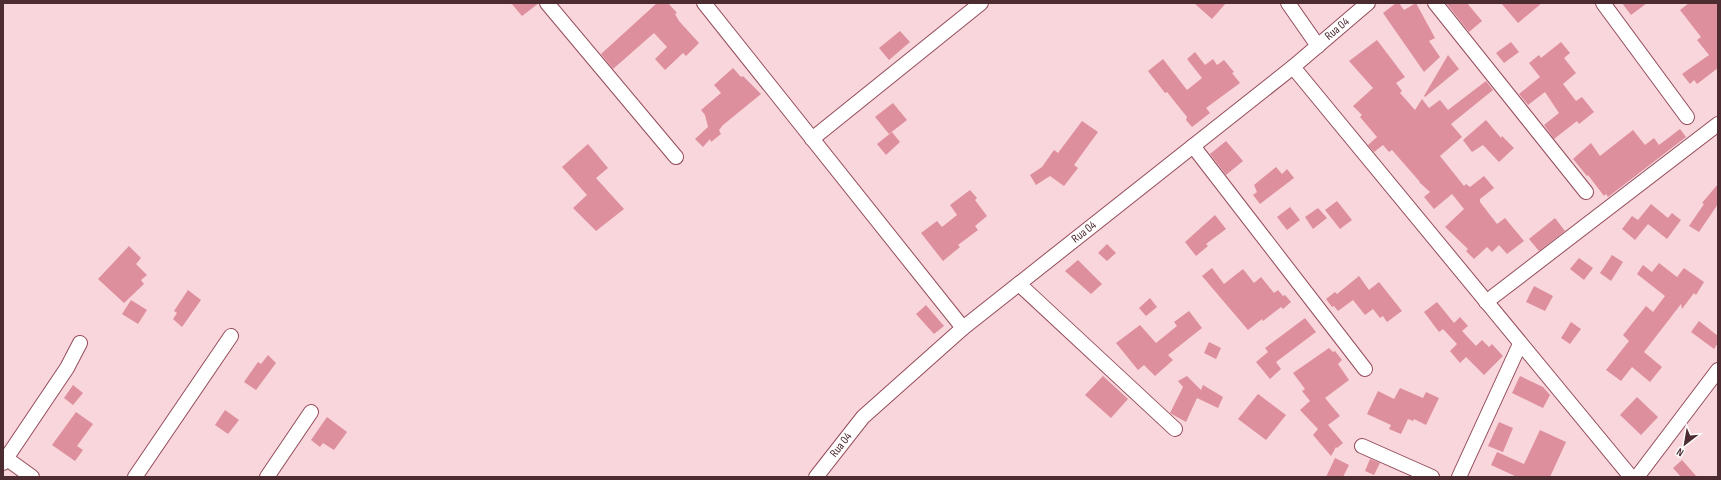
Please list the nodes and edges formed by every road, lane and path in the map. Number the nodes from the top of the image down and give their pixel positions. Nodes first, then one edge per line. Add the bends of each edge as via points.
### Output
1 (547, 3) edge
2 (704, 3) edge
3 (981, 3) edge
4 (1288, 3) edge
5 (1368, 3) edge
6 (1435, 3) edge
7 (1603, 3) edge
8 (1318, 46) junction
9 (1293, 67) junction
10 (1687, 117) dead end
11 (1718, 124) edge
12 (812, 139) junction
13 (1192, 146) junction
14 (676, 157) dead end
15 (1586, 192) dead end
16 (1019, 284) junction
17 (1486, 302) junction
18 (963, 328) junction
19 (230, 336) dead end
20 (80, 343) dead end
21 (1520, 344) junction
22 (1365, 369) dead end
23 (1718, 370) edge
24 (311, 412) dead end
25 (1175, 429) dead end
26 (1362, 446) dead end
27 (4, 459) edge
28 (32, 477) edge
29 (135, 477) edge
30 (267, 477) edge
31 (816, 477) edge
32 (1432, 477) edge
33 (1459, 477) edge
34 (1630, 477) edge
35 (1637, 477) edge

1 - 14 street
2 - 12 street
3 - 12 street
4 - 8 street
5 - 8 street, Rua 04
6 - 15 street
7 - 10 street
8 - 9 street, Rua 04
9 - 13 street, Rua 04
9 - 17 street
11 - 17 street
12 - 18 street
13 - 16 street, Rua 04
13 - 22 street
16 - 18 street, Rua 04
16 - 25 street
17 - 21 street
18 - 31 street, Rua 04 via 863,417
19 - 29 street
20 - 27 street via 67,368
21 - 33 street
21 - 34 street
23 - 35 street
24 - 30 street
26 - 32 street
27 - 28 street

